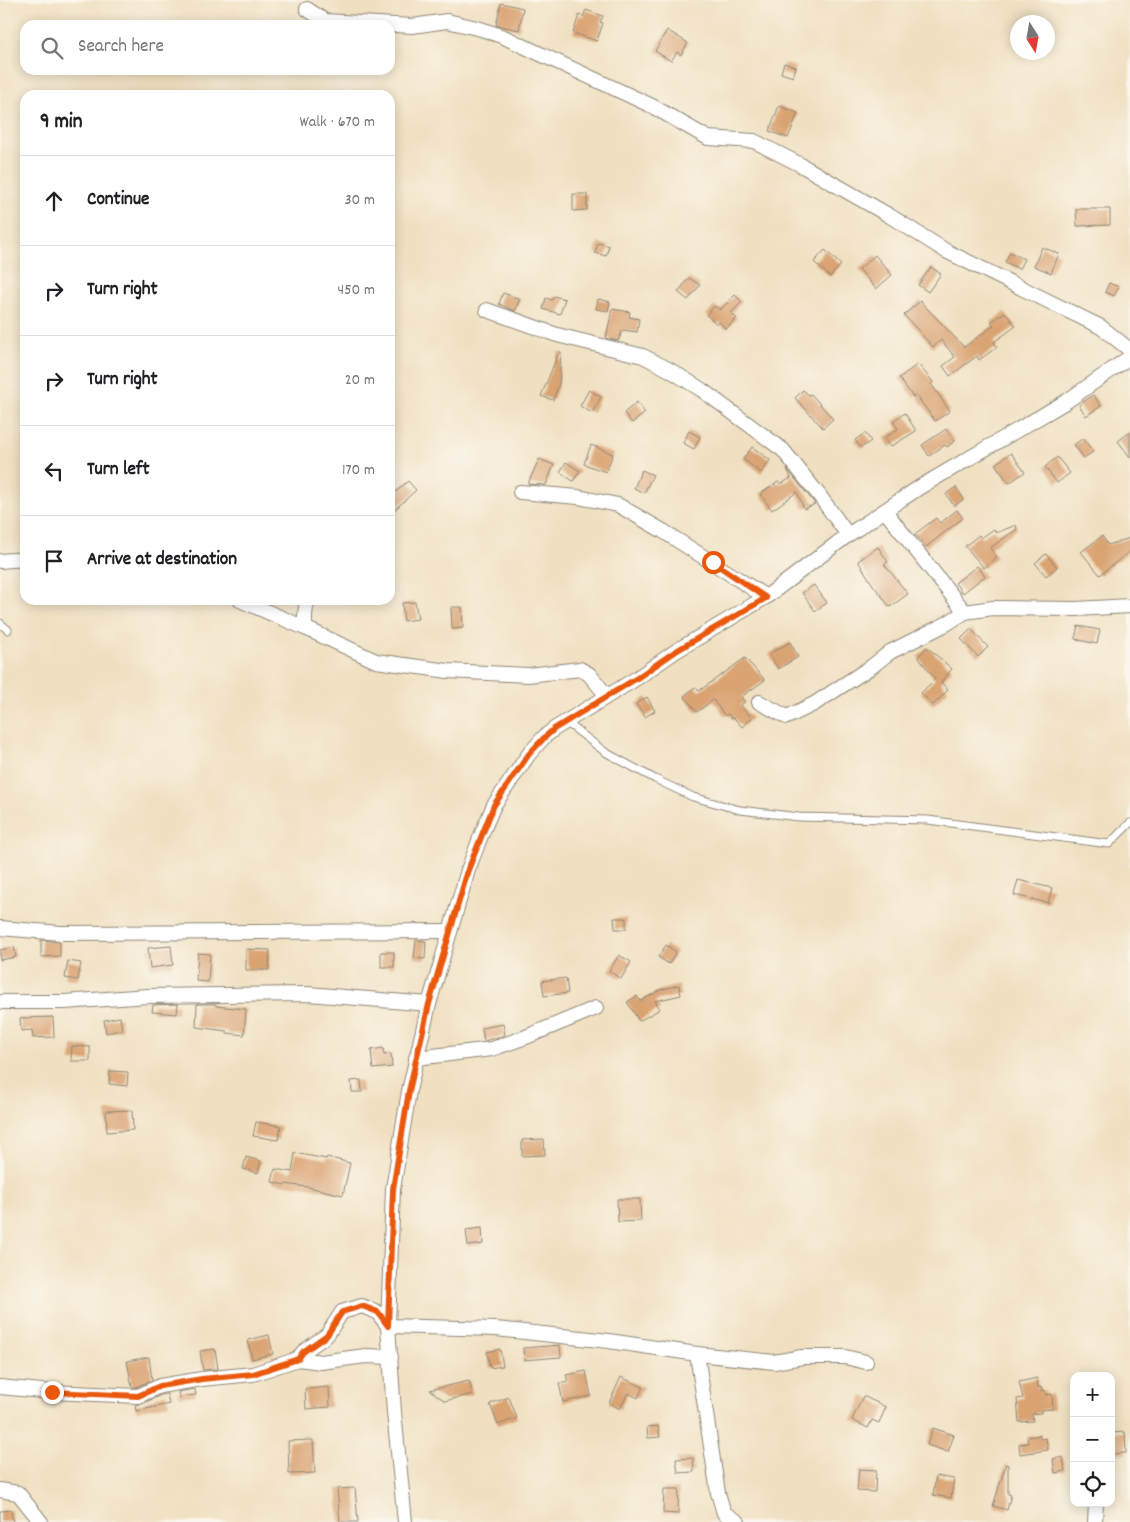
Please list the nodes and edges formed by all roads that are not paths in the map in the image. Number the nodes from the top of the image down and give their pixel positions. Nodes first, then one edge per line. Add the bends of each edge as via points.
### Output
1 (307, 9) dead end
2 (324, 20) edge
3 (395, 25) edge
4 (487, 310) dead end
5 (1130, 350) edge
6 (1130, 356) edge
7 (520, 492) dead end
8 (885, 511) junction
9 (848, 535) junction
10 (20, 559) edge
11 (0, 561) edge
12 (766, 598) junction
13 (252, 605) edge
14 (307, 605) edge
15 (1130, 606) edge
16 (965, 612) junction
17 (0, 623) edge
18 (305, 628) junction
19 (8, 630) dead end
20 (607, 696) junction
21 (759, 702) dead end
22 (566, 721) junction
23 (1130, 823) edge
24 (0, 928) edge
25 (450, 931) junction
26 (0, 1002) edge
27 (429, 1004) junction
28 (596, 1008) dead end
29 (416, 1058) junction
30 (388, 1326) junction
31 (697, 1354) junction
32 (390, 1357) junction
33 (298, 1359) junction
34 (866, 1362) dead end
35 (0, 1388) edge
36 (0, 1490) edge
37 (1096, 1507) edge
38 (41, 1522) edge
39 (405, 1522) edge
40 (738, 1522) edge
41 (1095, 1522) edge

1 - 2 street
3 - 5 street via 447,21 481,29 652,106 708,138 754,141 801,165 946,251 1100,327
4 - 9 street via 557,335 642,356 694,385 783,450
6 - 8 street via 1067,401
7 - 12 street via 578,497 618,506 663,530
8 - 9 street
8 - 16 street
9 - 12 street
10 - 11 street
12 - 20 street
13 - 18 street
14 - 18 street
15 - 16 street via 993,608
16 - 21 street via 890,652 814,704 788,717
17 - 19 lane
18 - 20 street via 376,662 448,671 528,675 580,669 589,674
20 - 22 street
22 - 23 lane via 606,752 655,779 693,797 740,810 799,817 928,820 1109,844
22 - 25 street via 529,754 494,805 468,870
24 - 25 street via 61,933
25 - 27 street
26 - 27 street via 308,994
27 - 29 street
28 - 29 street via 492,1049
29 - 30 street via 393,1189
30 - 31 street via 496,1329 609,1340
30 - 32 street
30 - 33 street via 378,1312 362,1306 342,1312 327,1335
31 - 34 street via 774,1362 802,1357 844,1357
31 - 40 street via 718,1493 724,1513
32 - 33 street via 365,1356 321,1362
32 - 39 street
33 - 35 street via 253,1374 160,1386 138,1396
36 - 38 street via 18,1493
37 - 41 street

